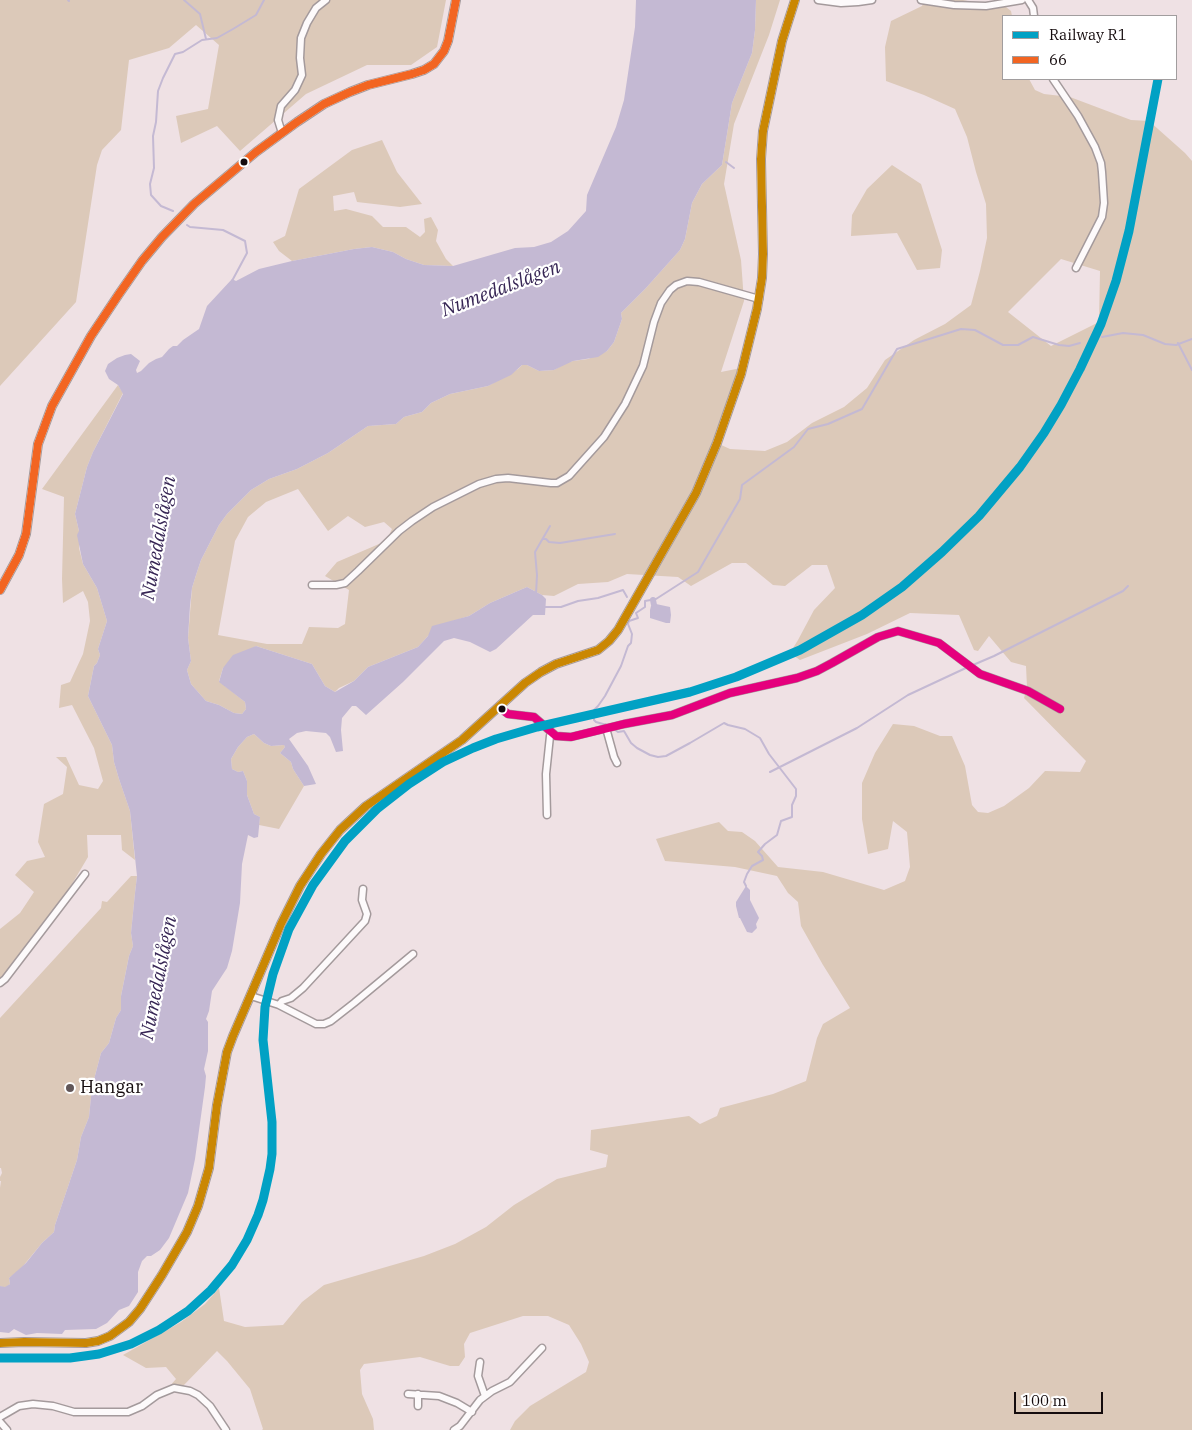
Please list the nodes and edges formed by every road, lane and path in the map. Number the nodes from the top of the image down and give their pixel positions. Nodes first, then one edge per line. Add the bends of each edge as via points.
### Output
1 (326, 0) edge
2 (456, 0) edge
3 (795, 0) edge
4 (818, 0) edge
5 (872, 0) edge
6 (921, 0) edge
7 (1022, 0) edge
8 (1028, 0) edge
9 (1034, 15) edge
10 (1054, 80) edge
11 (282, 133) junction
12 (1076, 268) dead end
13 (759, 299) junction
14 (312, 585) dead end
15 (0, 590) edge
16 (499, 707) junction
17 (1060, 710) dead end
18 (606, 728) junction
19 (551, 733) junction
20 (617, 763) dead end
21 (547, 815) dead end
22 (85, 874) dead end
23 (363, 888) dead end
24 (413, 954) dead end
25 (0, 983) edge
26 (251, 996) junction
27 (279, 1005) junction
28 (0, 1343) edge
29 (542, 1348) dead end
30 (480, 1362) dead end
31 (408, 1394) dead end
32 (418, 1394) junction
33 (485, 1396) junction
34 (418, 1406) dead end
35 (472, 1412) junction
36 (0, 1417) edge
37 (0, 1422) edge
38 (7, 1430) edge
39 (226, 1430) edge
40 (454, 1430) edge

1 - 11 street via 316,8 301,38 302,75 278,114
2 - 11 main road via 448,41 440,57 430,67 340,96
3 - 13 main road via 782,41 763,131 763,262
4 - 5 street via 841,3
6 - 7 street via 977,6
8 - 9 street
10 - 12 street via 1078,116 1101,163 1102,217
11 - 15 main road via 229,174 177,221 127,281 91,336 58,394 40,436 26,534 20,555
13 - 14 street via 699,282 687,281 676,286 657,312 642,366 621,412 604,437 569,476 551,483 508,478 479,484 412,521 345,583
13 - 16 main road via 741,374 703,478 618,630 598,650 541,672
16 - 19 street via 508,714 534,718
16 - 26 main road via 462,740 366,806 331,840 293,898
17 - 18 street via 1028,691 980,674 939,643 898,631 878,637 797,678 736,692 672,715
18 - 19 street via 566,737
18 - 20 street
19 - 21 street via 546,774
22 - 25 street
23 - 27 street via 365,921 303,988
24 - 27 street via 327,1024 316,1024
26 - 27 street
26 - 28 main road via 225,1062 209,1168 201,1198 187,1232 140,1309 122,1328 98,1340
29 - 33 street via 510,1382
30 - 33 street via 478,1376
31 - 32 street
32 - 34 street
32 - 35 street via 440,1396
33 - 35 street
35 - 40 street
36 - 39 street via 19,1406 33,1404 74,1412 128,1412 174,1388 190,1391 202,1398
37 - 38 street

